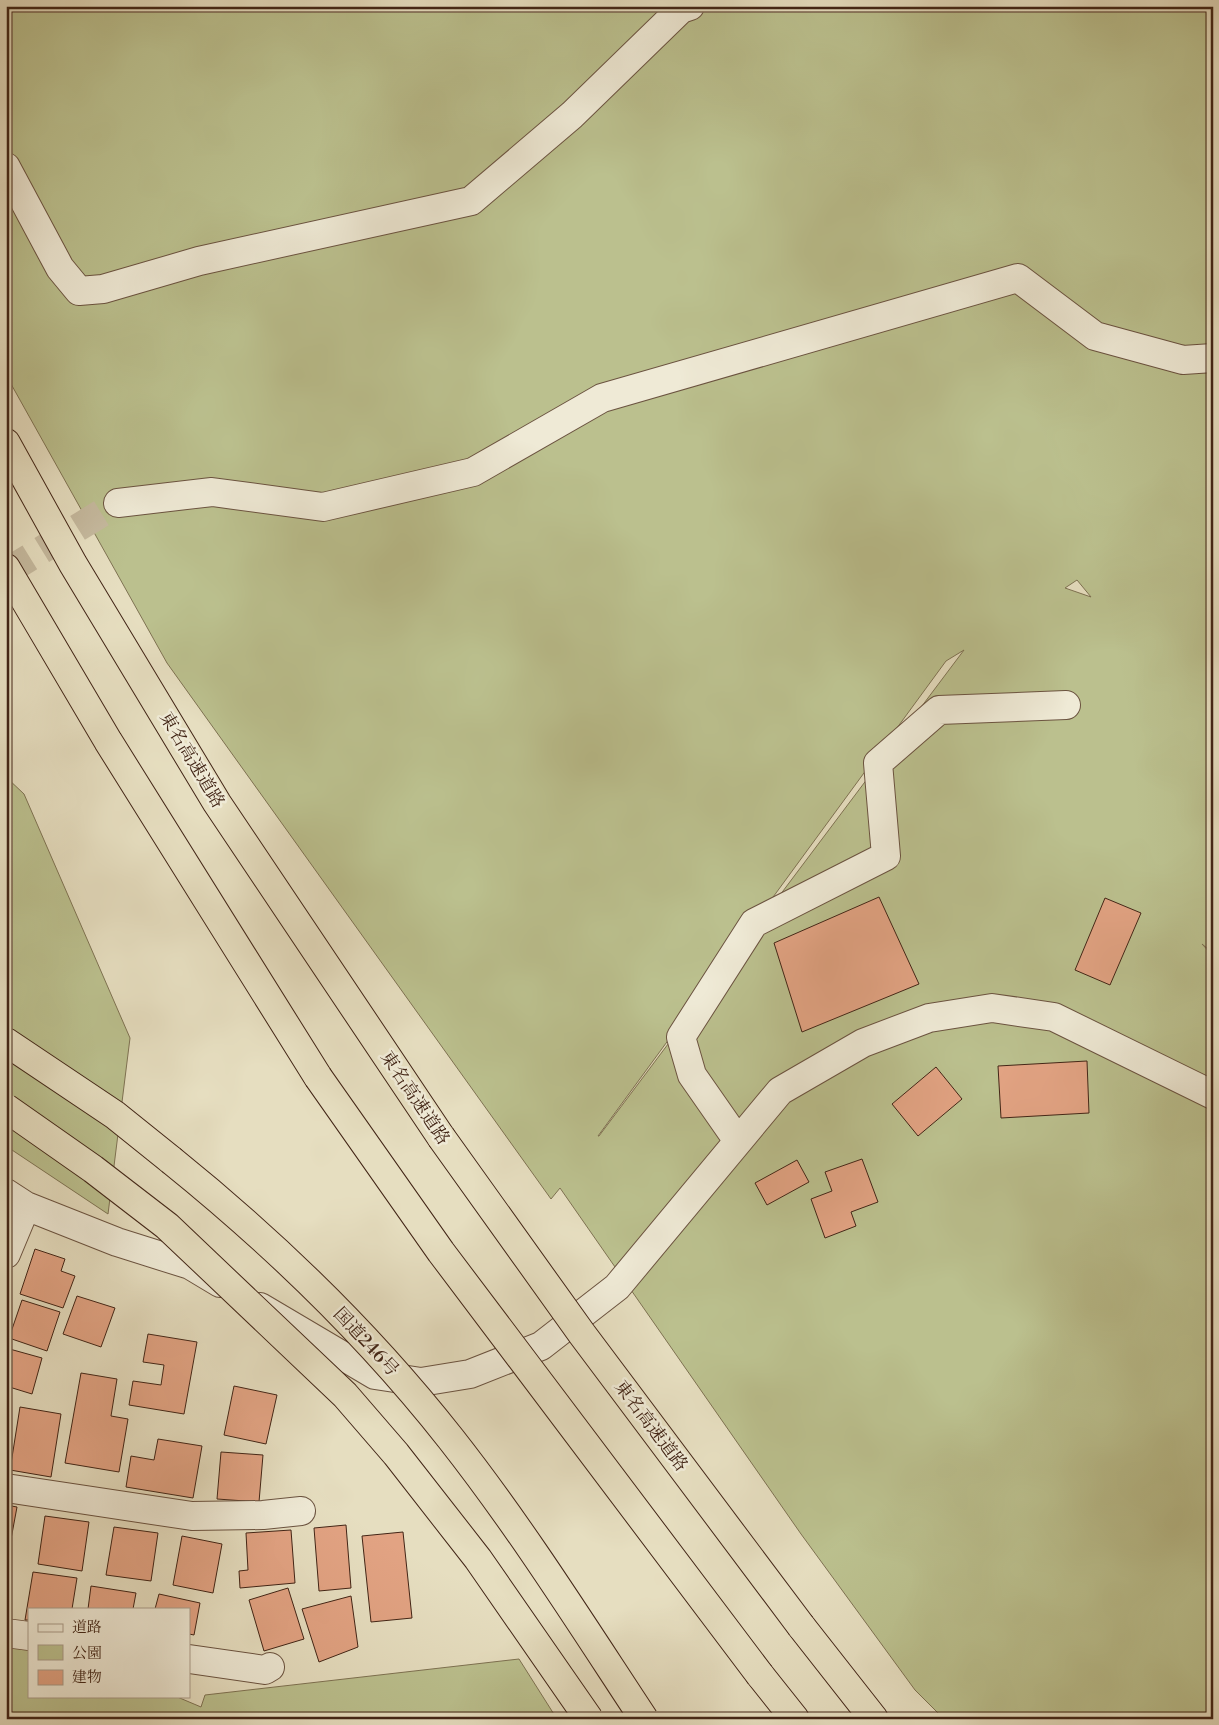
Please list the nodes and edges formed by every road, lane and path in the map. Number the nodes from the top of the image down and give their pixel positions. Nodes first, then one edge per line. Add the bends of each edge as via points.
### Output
1 (690, 6) edge
2 (6, 167) edge
3 (1213, 358) edge
4 (6, 443) edge
5 (118, 503) tunnel mouth
6 (6, 568) edge
7 (1066, 705) dead end
8 (6, 1042) edge
9 (1213, 1095) edge
10 (6, 1108) edge
11 (738, 1141) junction
12 (16, 1200) edge
13 (6, 1254) edge
14 (6, 1488) edge
15 (301, 1512) dead end
16 (6, 1633) edge
17 (28, 1636) edge
18 (190, 1659) edge
19 (270, 1666) dead end
20 (588, 1719) edge
21 (644, 1719) edge
22 (795, 1719) edge
23 (874, 1719) edge

1 - 2 street via 681,9 572,115 471,201 199,262 103,289 79,291 60,268
3 - 5 street via 1183,360 1096,336 1018,278 602,398 473,472 323,507 212,492
4 - 23 highway, 東名高速道路, bridge via 73,564 218,803 441,1137 588,1342
6 - 22 highway, bridge via 108,741 318,1077 441,1252
7 - 11 street via 939,710 878,763 886,856 754,923 681,1037 692,1075
8 - 21 highway, 国道246号, bridge via 115,1115 234,1212 326,1299 388,1364 451,1439 519,1530
9 - 11 street via 1054,1017 992,1008 929,1018 863,1043 780,1091
10 - 20 highway, bridge via 93,1169 166,1226 345,1395 478,1559
11 - 12 street via 617,1287 541,1346 470,1374 421,1382 375,1375 190,1265 117,1242
12 - 13 street
14 - 15 street via 192,1516
16 - 17 street
18 - 19 street via 264,1670

